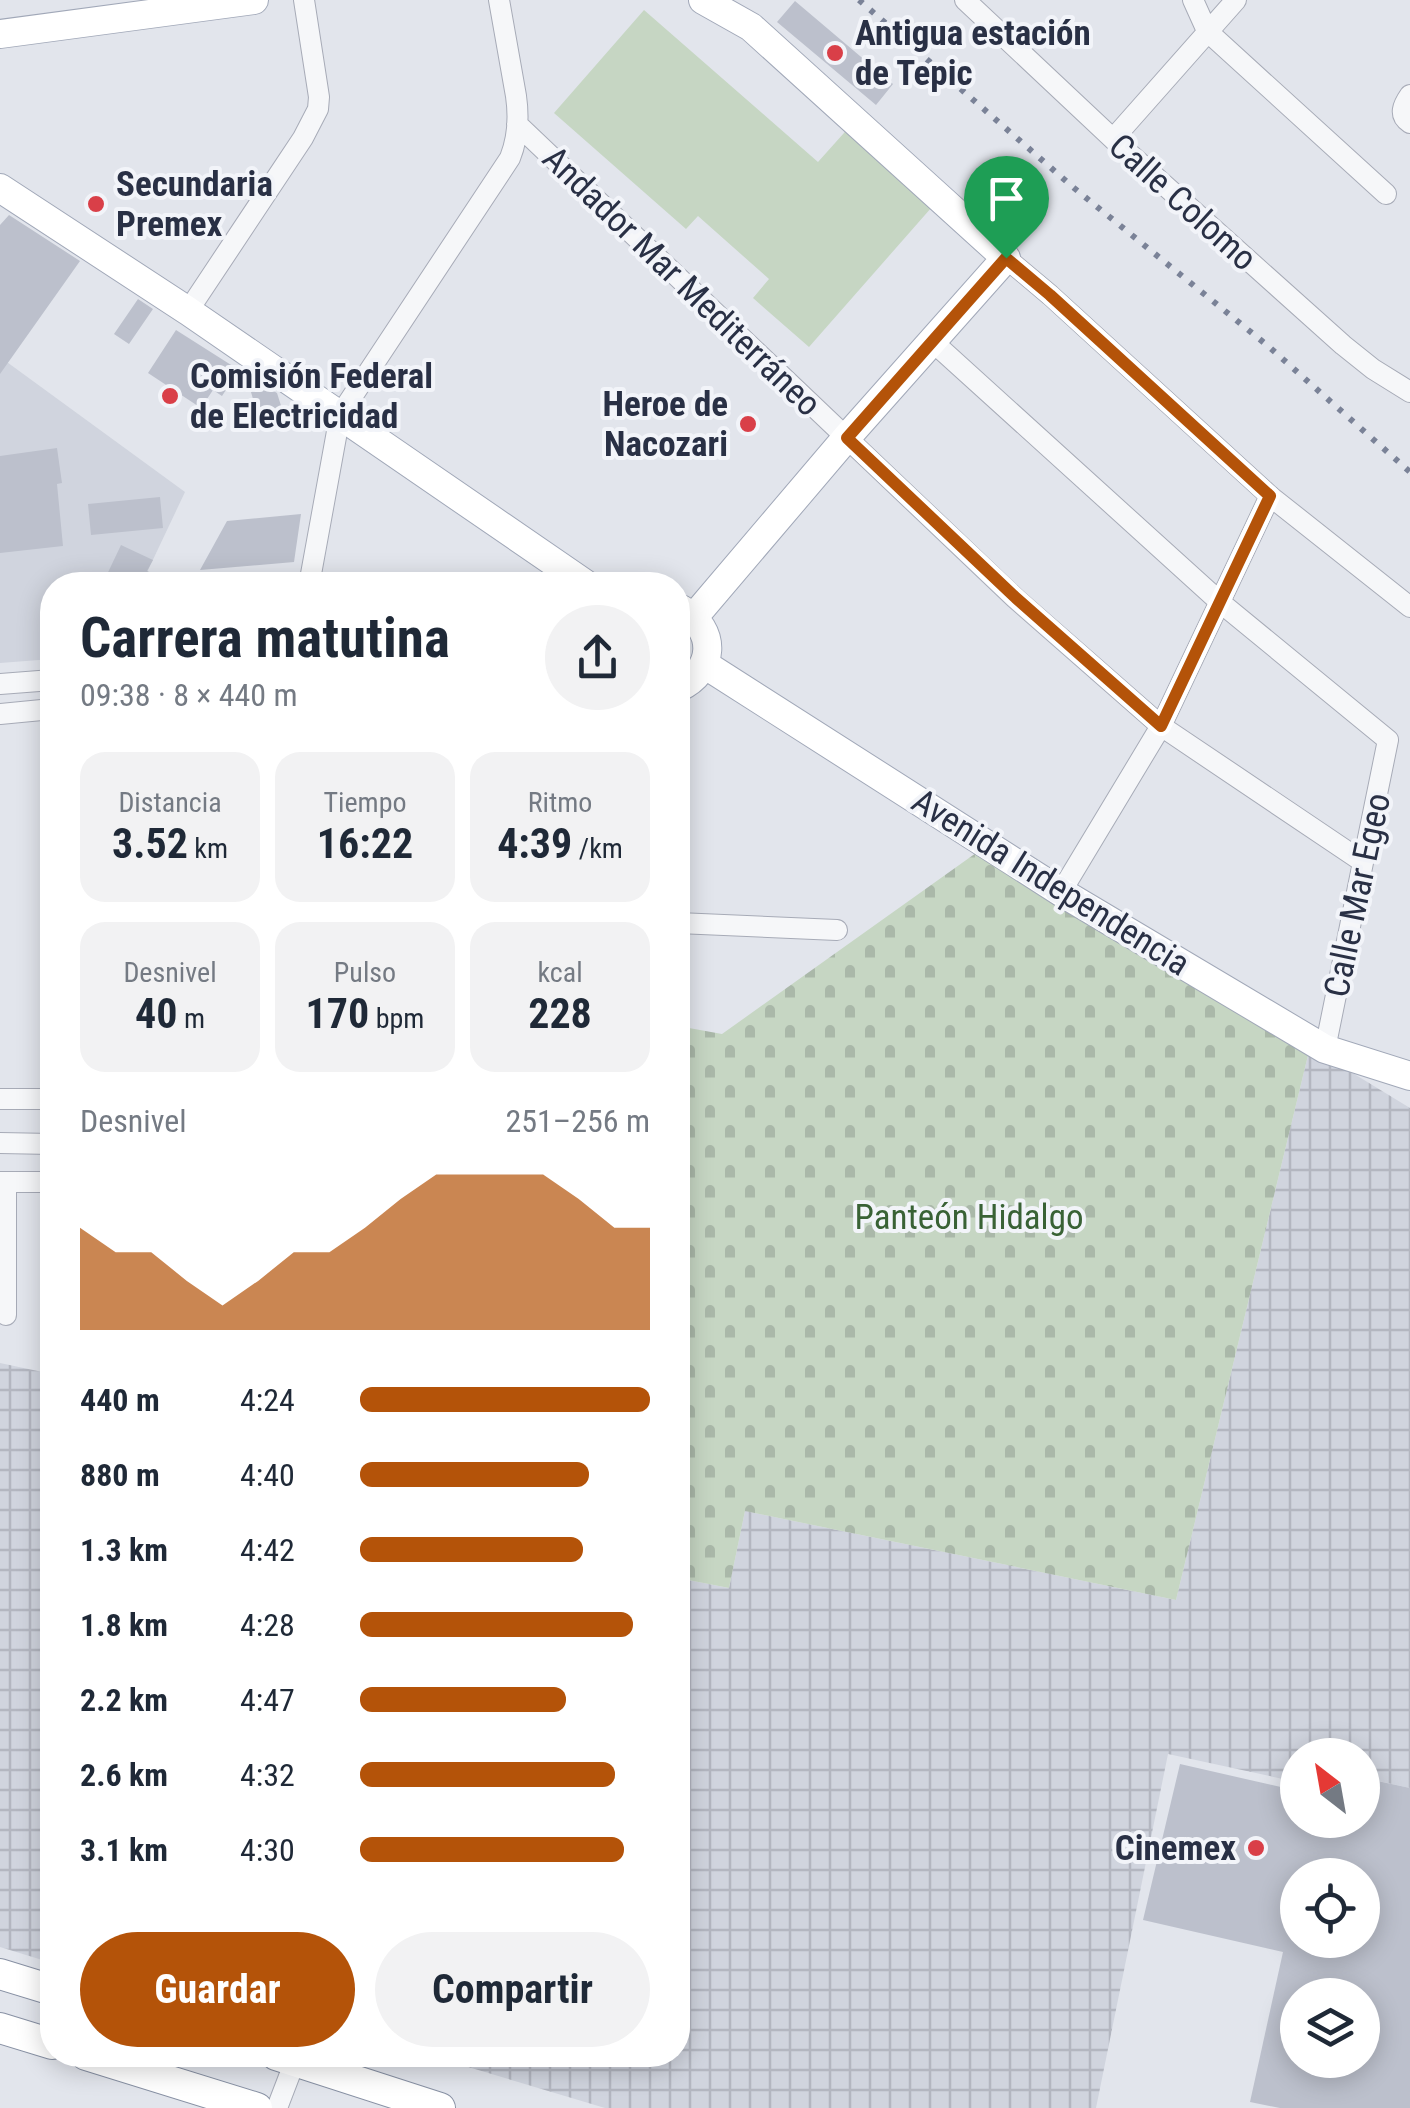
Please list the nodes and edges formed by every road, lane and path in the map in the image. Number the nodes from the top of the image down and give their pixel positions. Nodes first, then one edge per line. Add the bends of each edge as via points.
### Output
1 (254, 0) edge
2 (304, 0) edge
3 (498, 0) edge
4 (703, 0) edge
5 (965, 0) edge
6 (1193, 0) edge
7 (1236, 0) edge
8 (1207, 30) junction
9 (0, 34) edge
10 (1410, 95) edge
11 (517, 124) junction
12 (1410, 124) edge
13 (1113, 140) junction
14 (0, 188) edge
15 (1386, 194) dead end
16 (1006, 258) junction
17 (188, 312) junction
18 (933, 342) junction
19 (1410, 392) edge
20 (340, 415) junction
21 (847, 438) junction
22 (1270, 496) junction
23 (312, 572) edge
24 (569, 572) edge
25 (1221, 603) junction
26 (1410, 607) edge
27 (690, 608) edge
28 (690, 616) edge
29 (704, 664) junction
30 (40, 681) edge
31 (690, 681) edge
32 (0, 684) edge
33 (40, 710) edge
34 (0, 714) edge
35 (1161, 726) junction
36 (1363, 862) junction
37 (1061, 892) junction
38 (690, 924) edge
39 (838, 930) dead end
40 (1325, 1049) junction
41 (1410, 1076) edge
42 (0, 1098) edge
43 (40, 1099) edge
44 (0, 1143) edge
45 (40, 1144) edge
46 (3, 1182) edge
47 (40, 1182) edge
48 (6, 1315) dead end
49 (0, 1974) edge
50 (40, 1986) edge
51 (0, 2028) edge
52 (40, 2040) edge
53 (125, 2067) edge
54 (284, 2067) edge
55 (313, 2067) edge
56 (257, 2108) edge
57 (277, 2108) edge
58 (440, 2108) edge

1 - 9 main road
2 - 17 street via 318,109
3 - 11 street
4 - 16 main road via 750,26
5 - 13 street, Calle Colomo
6 - 8 street
7 - 8 street
8 - 13 street
8 - 15 street
10 - 12 street via 1402,108
11 - 20 street via 510,158
11 - 21 street, Andador Mar Mediterráneo
13 - 19 street, Calle Colomo via 1342,345
14 - 17 main road
16 - 18 main road
16 - 22 street
17 - 20 main road
18 - 21 main road
18 - 25 street
20 - 23 street
20 - 24 main road
21 - 27 main road
21 - 35 street, Andador Mar Mediterráneo
22 - 25 street
22 - 26 street
25 - 35 street
25 - 36 street, Calle Mar Egeo via 1388,740
28 - 29 main road via 706,638
29 - 31 main road
29 - 37 main road, Avenida Independencia
30 - 32 street
33 - 34 street
35 - 36 street, Andador Mar Mediterráneo
35 - 37 street
36 - 40 street, Calle Mar Egeo
37 - 40 main road, Avenida Independencia
38 - 39 street
40 - 41 main road, Avenida Independencia
42 - 43 street
44 - 45 street
46 - 47 street
46 - 48 street
49 - 50 highway
51 - 52 highway
53 - 56 highway
54 - 57 street
55 - 58 highway

